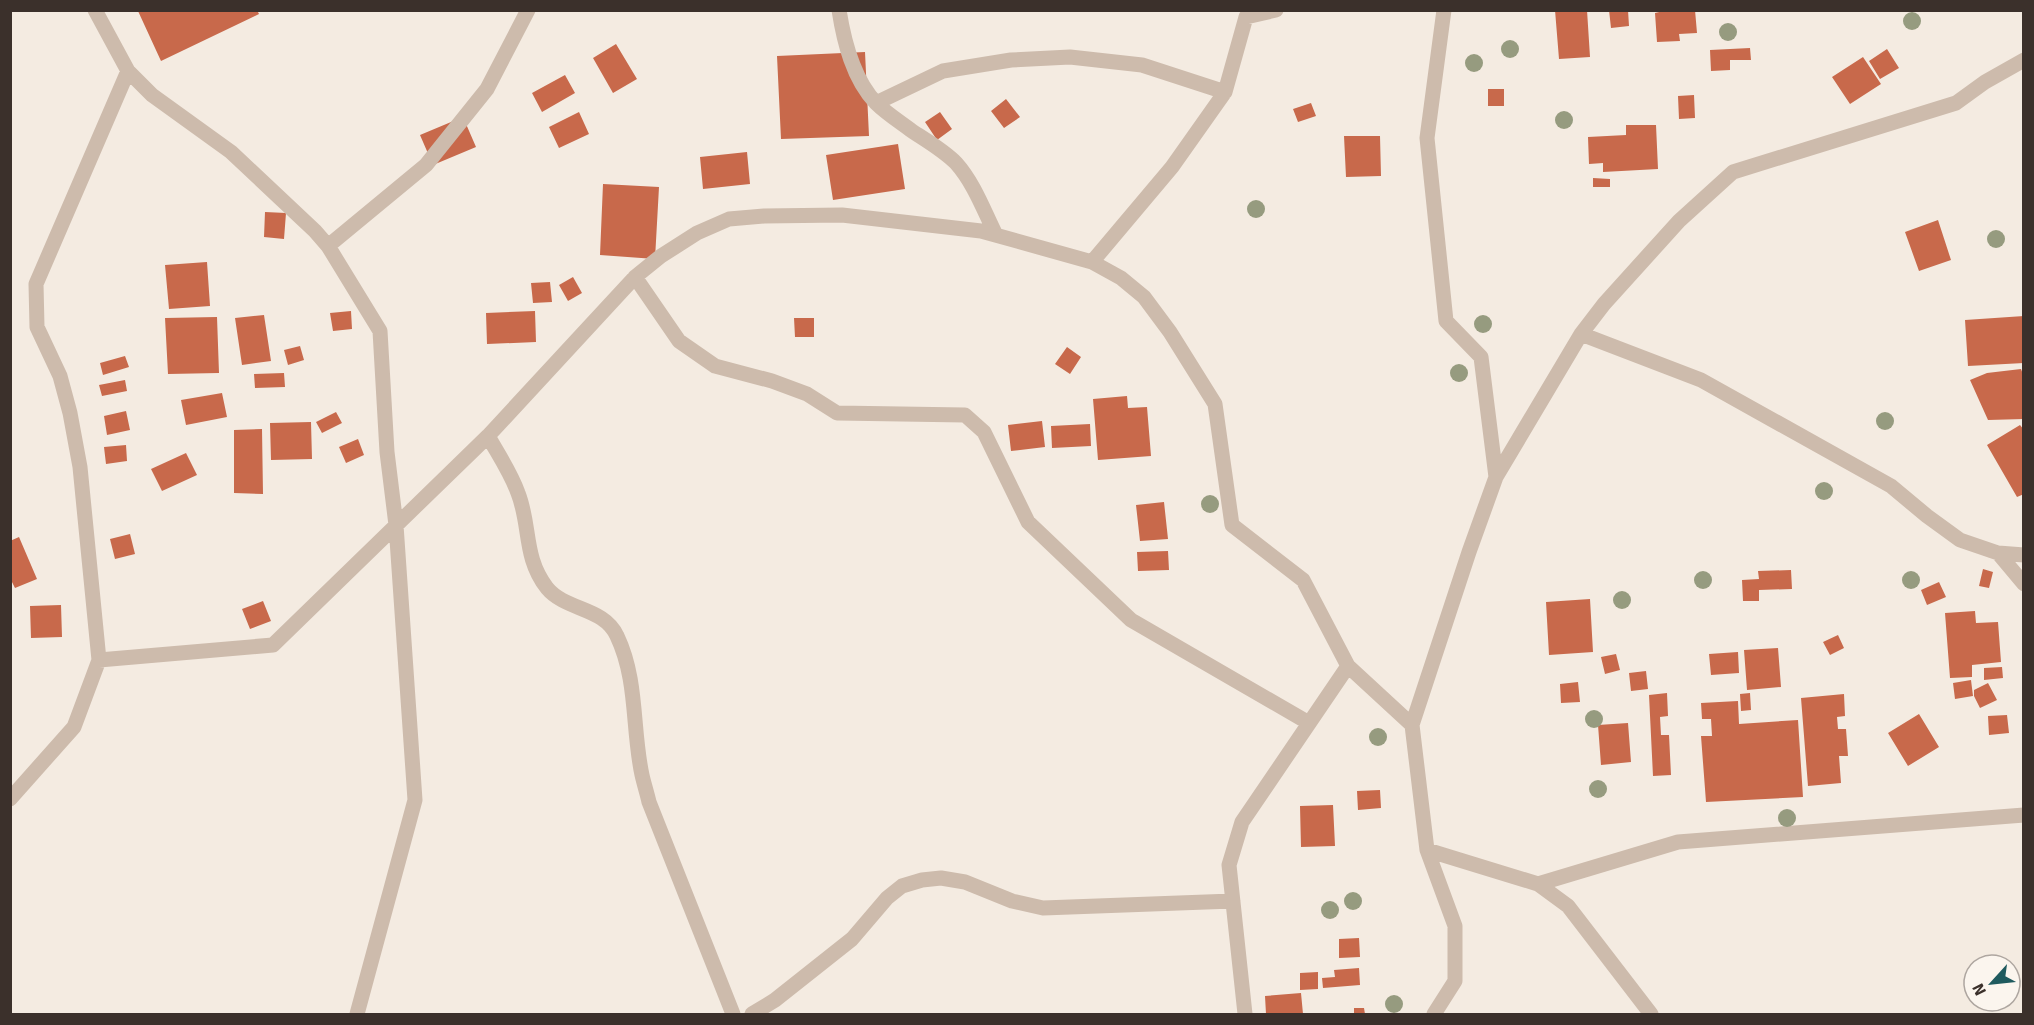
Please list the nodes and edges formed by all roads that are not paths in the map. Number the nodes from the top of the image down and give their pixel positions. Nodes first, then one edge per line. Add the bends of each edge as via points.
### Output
1 (95, 10) edge
2 (528, 10) edge
3 (839, 10) edge
4 (1276, 10) edge
5 (1444, 10) edge
6 (1246, 14) edge
7 (2024, 60) edge
8 (128, 71) junction
9 (1225, 92) junction
10 (876, 103) junction
11 (996, 235) junction
12 (328, 246) junction
13 (1092, 262) junction
14 (635, 277) junction
15 (1581, 334) junction
16 (488, 436) junction
17 (1496, 477) junction
18 (396, 525) junction
19 (1998, 553) junction
20 (2024, 555) edge
21 (2024, 584) edge
22 (99, 660) junction
23 (1348, 666) junction
24 (1309, 723) junction
25 (1412, 725) junction
26 (10, 799) edge
27 (2024, 815) edge
28 (1427, 850) junction
29 (1538, 884) junction
30 (1233, 901) junction
31 (357, 1014) edge
32 (733, 1014) edge
33 (752, 1014) edge
34 (1245, 1014) edge
35 (1434, 1014) edge
36 (1651, 1014) edge

1 - 8 street
2 - 12 street via 487,89 426,165
3 - 10 street via 850,58
4 - 6 street
5 - 17 street via 1427,138 1446,321 1481,357
6 - 9 street
7 - 15 street via 1956,103 1733,172 1679,221
8 - 12 street via 152,95 231,152
8 - 22 street via 36,284 37,327 60,376 80,467
9 - 10 street via 1142,65 1070,57 1011,60 943,71
9 - 13 street via 1172,166
10 - 11 street via 957,165 969,180
11 - 13 street
11 - 14 street via 842,215 729,219 697,233
12 - 18 street via 380,331
13 - 23 street via 1144,297 1170,332 1215,404 1232,525 1303,580
14 - 16 street
14 - 24 street via 679,341 715,366 807,394 837,414 965,415 984,432 1028,522 1131,620
15 - 17 street
15 - 19 street via 1701,380 1891,486 1960,540
16 - 18 street
16 - 32 street via 519,493 531,558 548,590 598,615 617,634 628,666 642,774 650,802
17 - 25 street
18 - 22 street via 273,645
18 - 31 street via 415,800
19 - 20 street
19 - 21 street
22 - 26 street via 74,726
23 - 24 street
23 - 25 street
24 - 30 street via 1242,822 1229,865
25 - 28 street
27 - 29 street via 1678,842
28 - 29 street
28 - 35 street via 1455,926 1455,981
29 - 36 street via 1568,906
30 - 33 street via 1043,908 1012,901 965,882 922,880 902,886 852,939 776,1000
30 - 34 street

